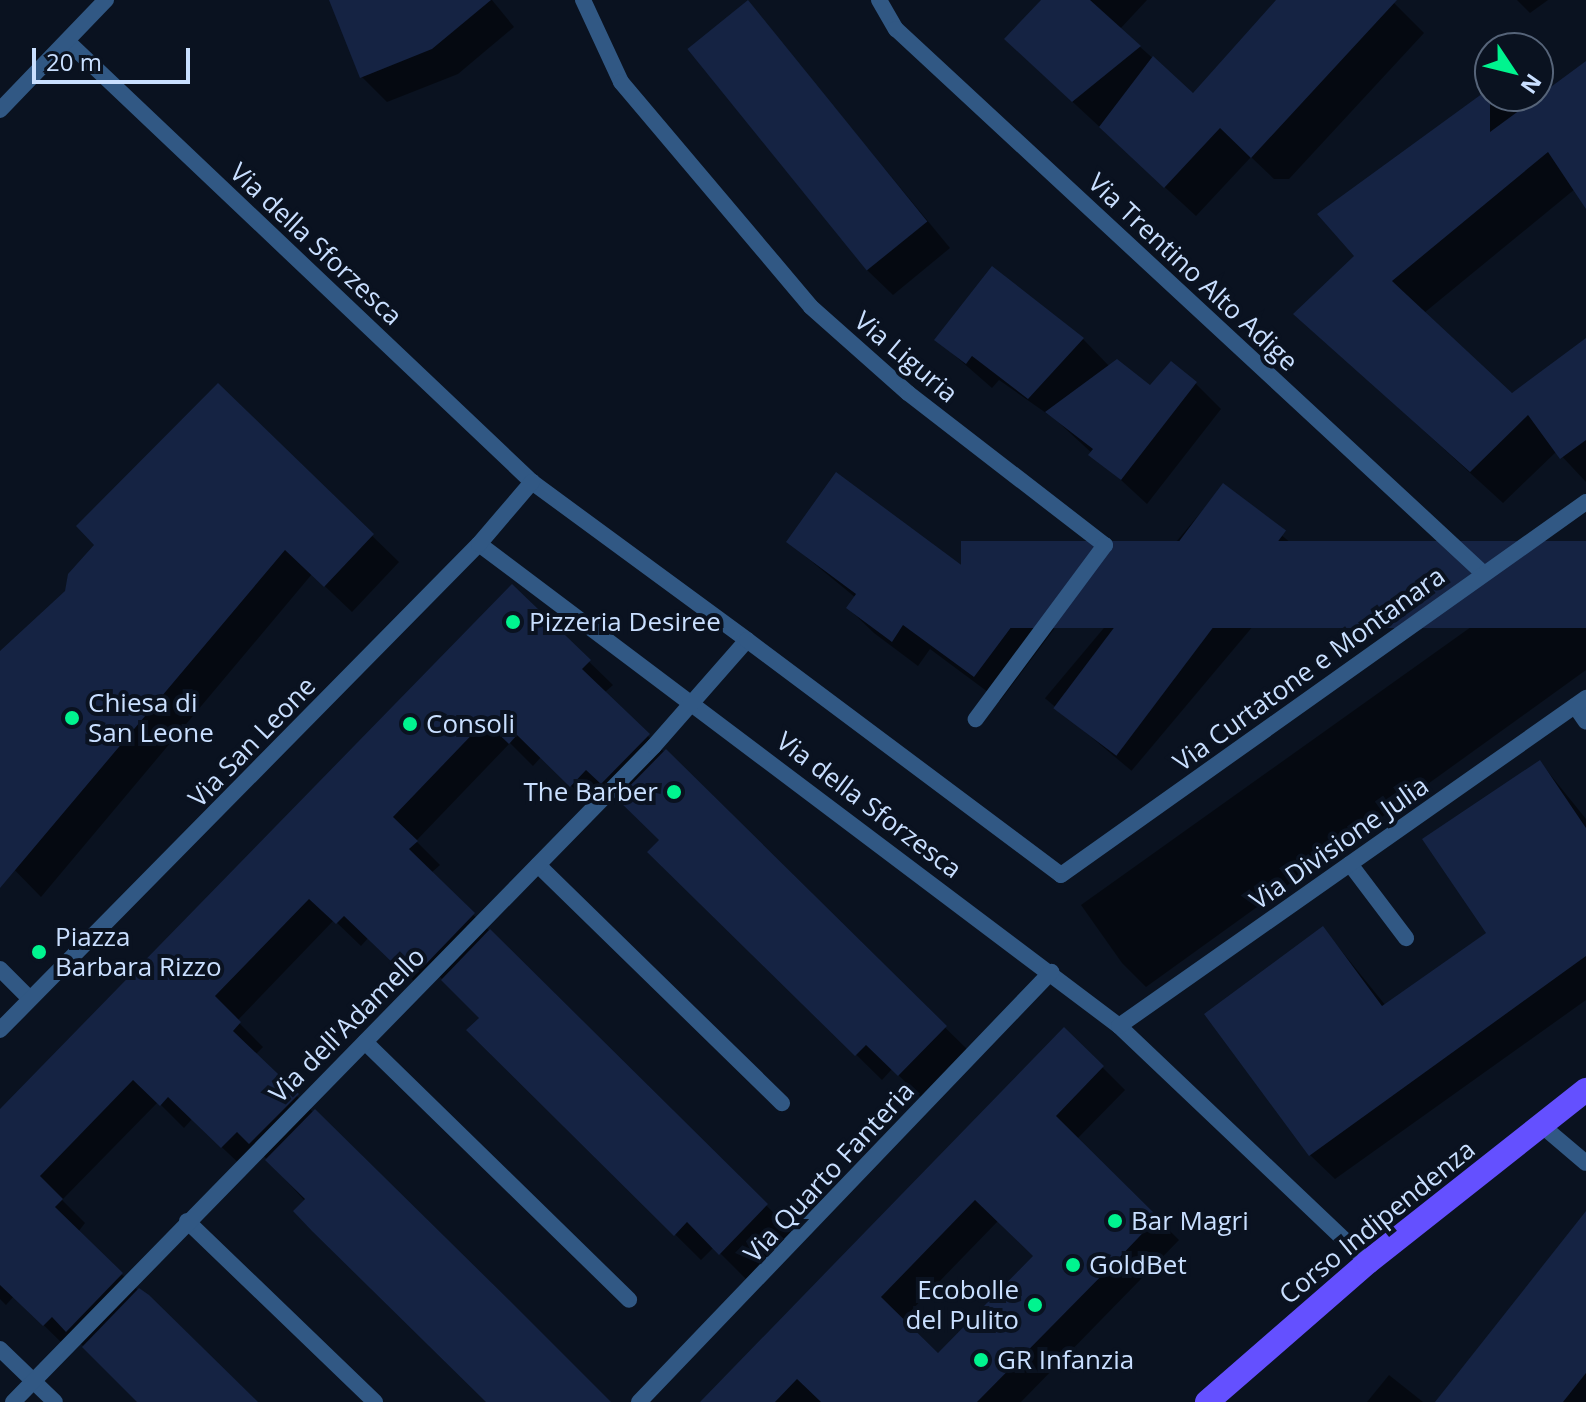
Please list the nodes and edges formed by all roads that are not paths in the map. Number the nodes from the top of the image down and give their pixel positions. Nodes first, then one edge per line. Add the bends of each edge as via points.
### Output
1 (106, 0) edge
2 (583, 0) edge
3 (879, 0) edge
4 (67, 41) junction
5 (0, 110) edge
6 (532, 482) junction
7 (1586, 502) edge
8 (479, 544) junction
9 (1483, 573) junction
10 (747, 640) junction
11 (1580, 702) edge
12 (695, 704) junction
13 (976, 719) dead end
14 (1586, 722) edge
15 (1350, 864) junction
16 (538, 865) junction
17 (1406, 938) dead end
18 (0, 969) edge
19 (1051, 972) junction
20 (30, 999) junction
21 (1119, 1026) junction
22 (0, 1030) edge
23 (365, 1042) junction
24 (1586, 1090) edge
25 (782, 1103) dead end
26 (1540, 1124) junction
27 (1586, 1163) edge
28 (187, 1221) junction
29 (1368, 1262) junction
30 (629, 1300) dead end
31 (0, 1349) edge
32 (32, 1380) junction
33 (13, 1402) edge
34 (55, 1402) edge
35 (375, 1402) edge
36 (639, 1402) edge
37 (1207, 1402) edge

1 - 4 street
2 - 13 street, Via Liguria via 621,82 811,307 908,393 1105,545
3 - 9 street, Via Trentino Alto Adige via 896,29
4 - 5 street
4 - 6 street, Via della Sforzesca
6 - 8 street, Via San Leone
6 - 10 street, Via della Sforzesca
7 - 9 street, Via Curtatone e Montanara
8 - 12 street, Via della Sforzesca
8 - 20 street, Via San Leone
9 - 10 street, Via Curtatone e Montanara via 1061,875
10 - 12 street
11 - 14 street
11 - 15 street, Via Divisione Julia
12 - 16 street, Via dell'Adamello
12 - 19 street, Via della Sforzesca
15 - 17 street
15 - 21 street, Via Divisione Julia
16 - 23 street, Via dell'Adamello
16 - 25 street
18 - 20 street
19 - 21 street, Via della Sforzesca
19 - 36 street, Via Quarto Fanteria
20 - 22 street, Via San Leone
21 - 29 street, Via della Sforzesca
23 - 28 street, Via dell'Adamello
23 - 30 street
24 - 26 main road, Corso Indipendenza
26 - 27 street
26 - 29 main road, Corso Indipendenza
28 - 32 street, Via dell'Adamello
28 - 35 street
29 - 37 main road, Corso Indipendenza
31 - 32 street
32 - 33 street, Via dell'Adamello
32 - 34 street

